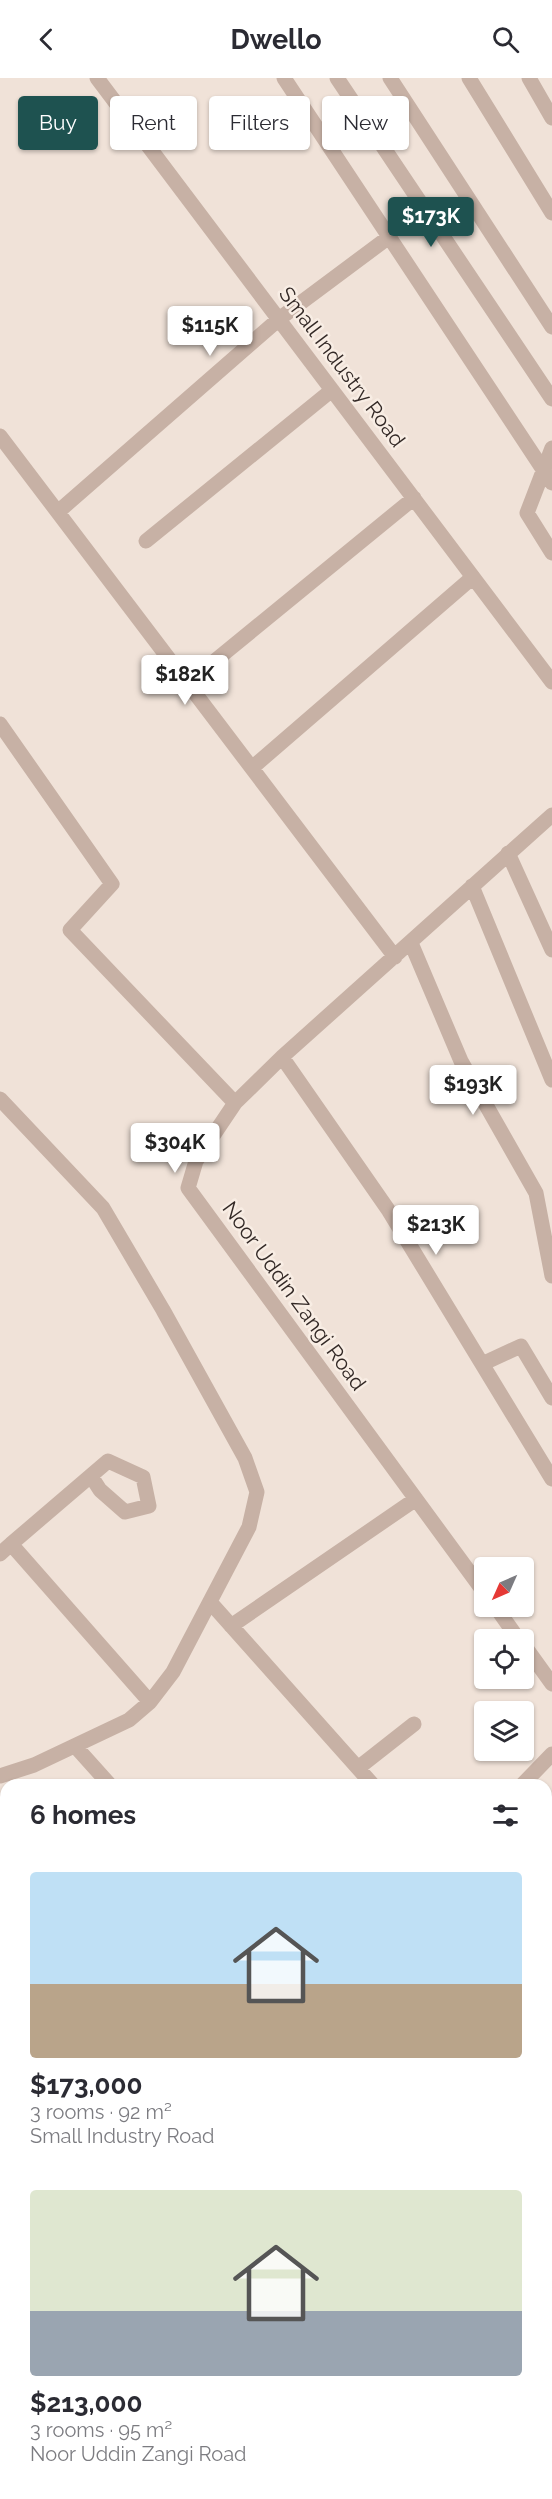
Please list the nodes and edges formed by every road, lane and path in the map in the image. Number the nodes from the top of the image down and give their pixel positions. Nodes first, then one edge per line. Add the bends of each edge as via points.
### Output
1 (97, 78) edge
2 (284, 78) edge
3 (337, 78) edge
4 (390, 78) edge
5 (469, 78) edge
6 (528, 78) edge
7 (552, 118) edge
8 (552, 213) edge
9 (388, 237) junction
10 (279, 319) junction
11 (552, 327) edge
12 (332, 390) junction
13 (552, 399) edge
14 (0, 436) edge
15 (552, 448) edge
16 (543, 469) junction
17 (552, 483) edge
18 (414, 498) junction
19 (59, 511) junction
20 (146, 541) dead end
21 (552, 553) edge
22 (473, 577) junction
23 (189, 682) junction
24 (552, 682) edge
25 (0, 724) edge
26 (253, 768) junction
27 (552, 815) edge
28 (508, 853) junction
29 (472, 886) junction
30 (411, 943) junction
31 (552, 950) edge
32 (395, 957) junction
33 (282, 1057) junction
34 (552, 1080) edge
35 (0, 1099) edge
36 (235, 1103) junction
37 (552, 1192) edge
38 (537, 1200) junction
39 (552, 1276) edge
40 (482, 1364) junction
41 (552, 1398) edge
42 (91, 1476) dead end
43 (552, 1479) edge
44 (416, 1499) junction
45 (6, 1549) edge
46 (474, 1578) edge
47 (210, 1602) junction
48 (231, 1626) junction
49 (534, 1659) edge
50 (552, 1684) edge
51 (150, 1702) junction
52 (414, 1724) dead end
53 (75, 1746) junction
54 (549, 1764) edge
55 (358, 1768) junction
56 (0, 1776) edge
57 (105, 1779) edge
58 (368, 1779) edge
59 (530, 1779) edge

1 - 10 street, Small Industry Road
2 - 9 street
3 - 13 street
4 - 11 street
5 - 8 street
6 - 7 street
9 - 10 street
9 - 16 street
10 - 12 street, Small Industry Road
10 - 19 street
12 - 18 street, Small Industry Road
12 - 20 street
14 - 19 street
15 - 16 street
16 - 17 street
16 - 21 street via 527,513
18 - 22 street, Small Industry Road
18 - 23 street
19 - 23 street
22 - 24 street, Small Industry Road
22 - 26 street
23 - 26 street
25 - 36 street via 112,884 70,930
26 - 32 street
27 - 28 street, Noor Uddin Zangi Road
28 - 29 street, Noor Uddin Zangi Road
28 - 31 street
29 - 30 street, Noor Uddin Zangi Road
29 - 34 street
30 - 32 street, Noor Uddin Zangi Road
30 - 38 street via 461,1061
32 - 33 street, Noor Uddin Zangi Road
33 - 36 street, Noor Uddin Zangi Road
33 - 40 street via 389,1211
35 - 47 street via 103,1208 245,1458 257,1492 249,1527
36 - 44 street, Noor Uddin Zangi Road via 196,1161 188,1188
37 - 38 street
38 - 39 street
40 - 41 street via 520,1346
40 - 43 street
42 - 45 street
44 - 46 street, Noor Uddin Zangi Road
44 - 48 street
45 - 51 street
47 - 48 street
47 - 51 street via 173,1672
48 - 55 street
49 - 50 street
51 - 53 street via 129,1720
52 - 55 street
53 - 56 street
53 - 57 street
54 - 59 street
55 - 58 street

